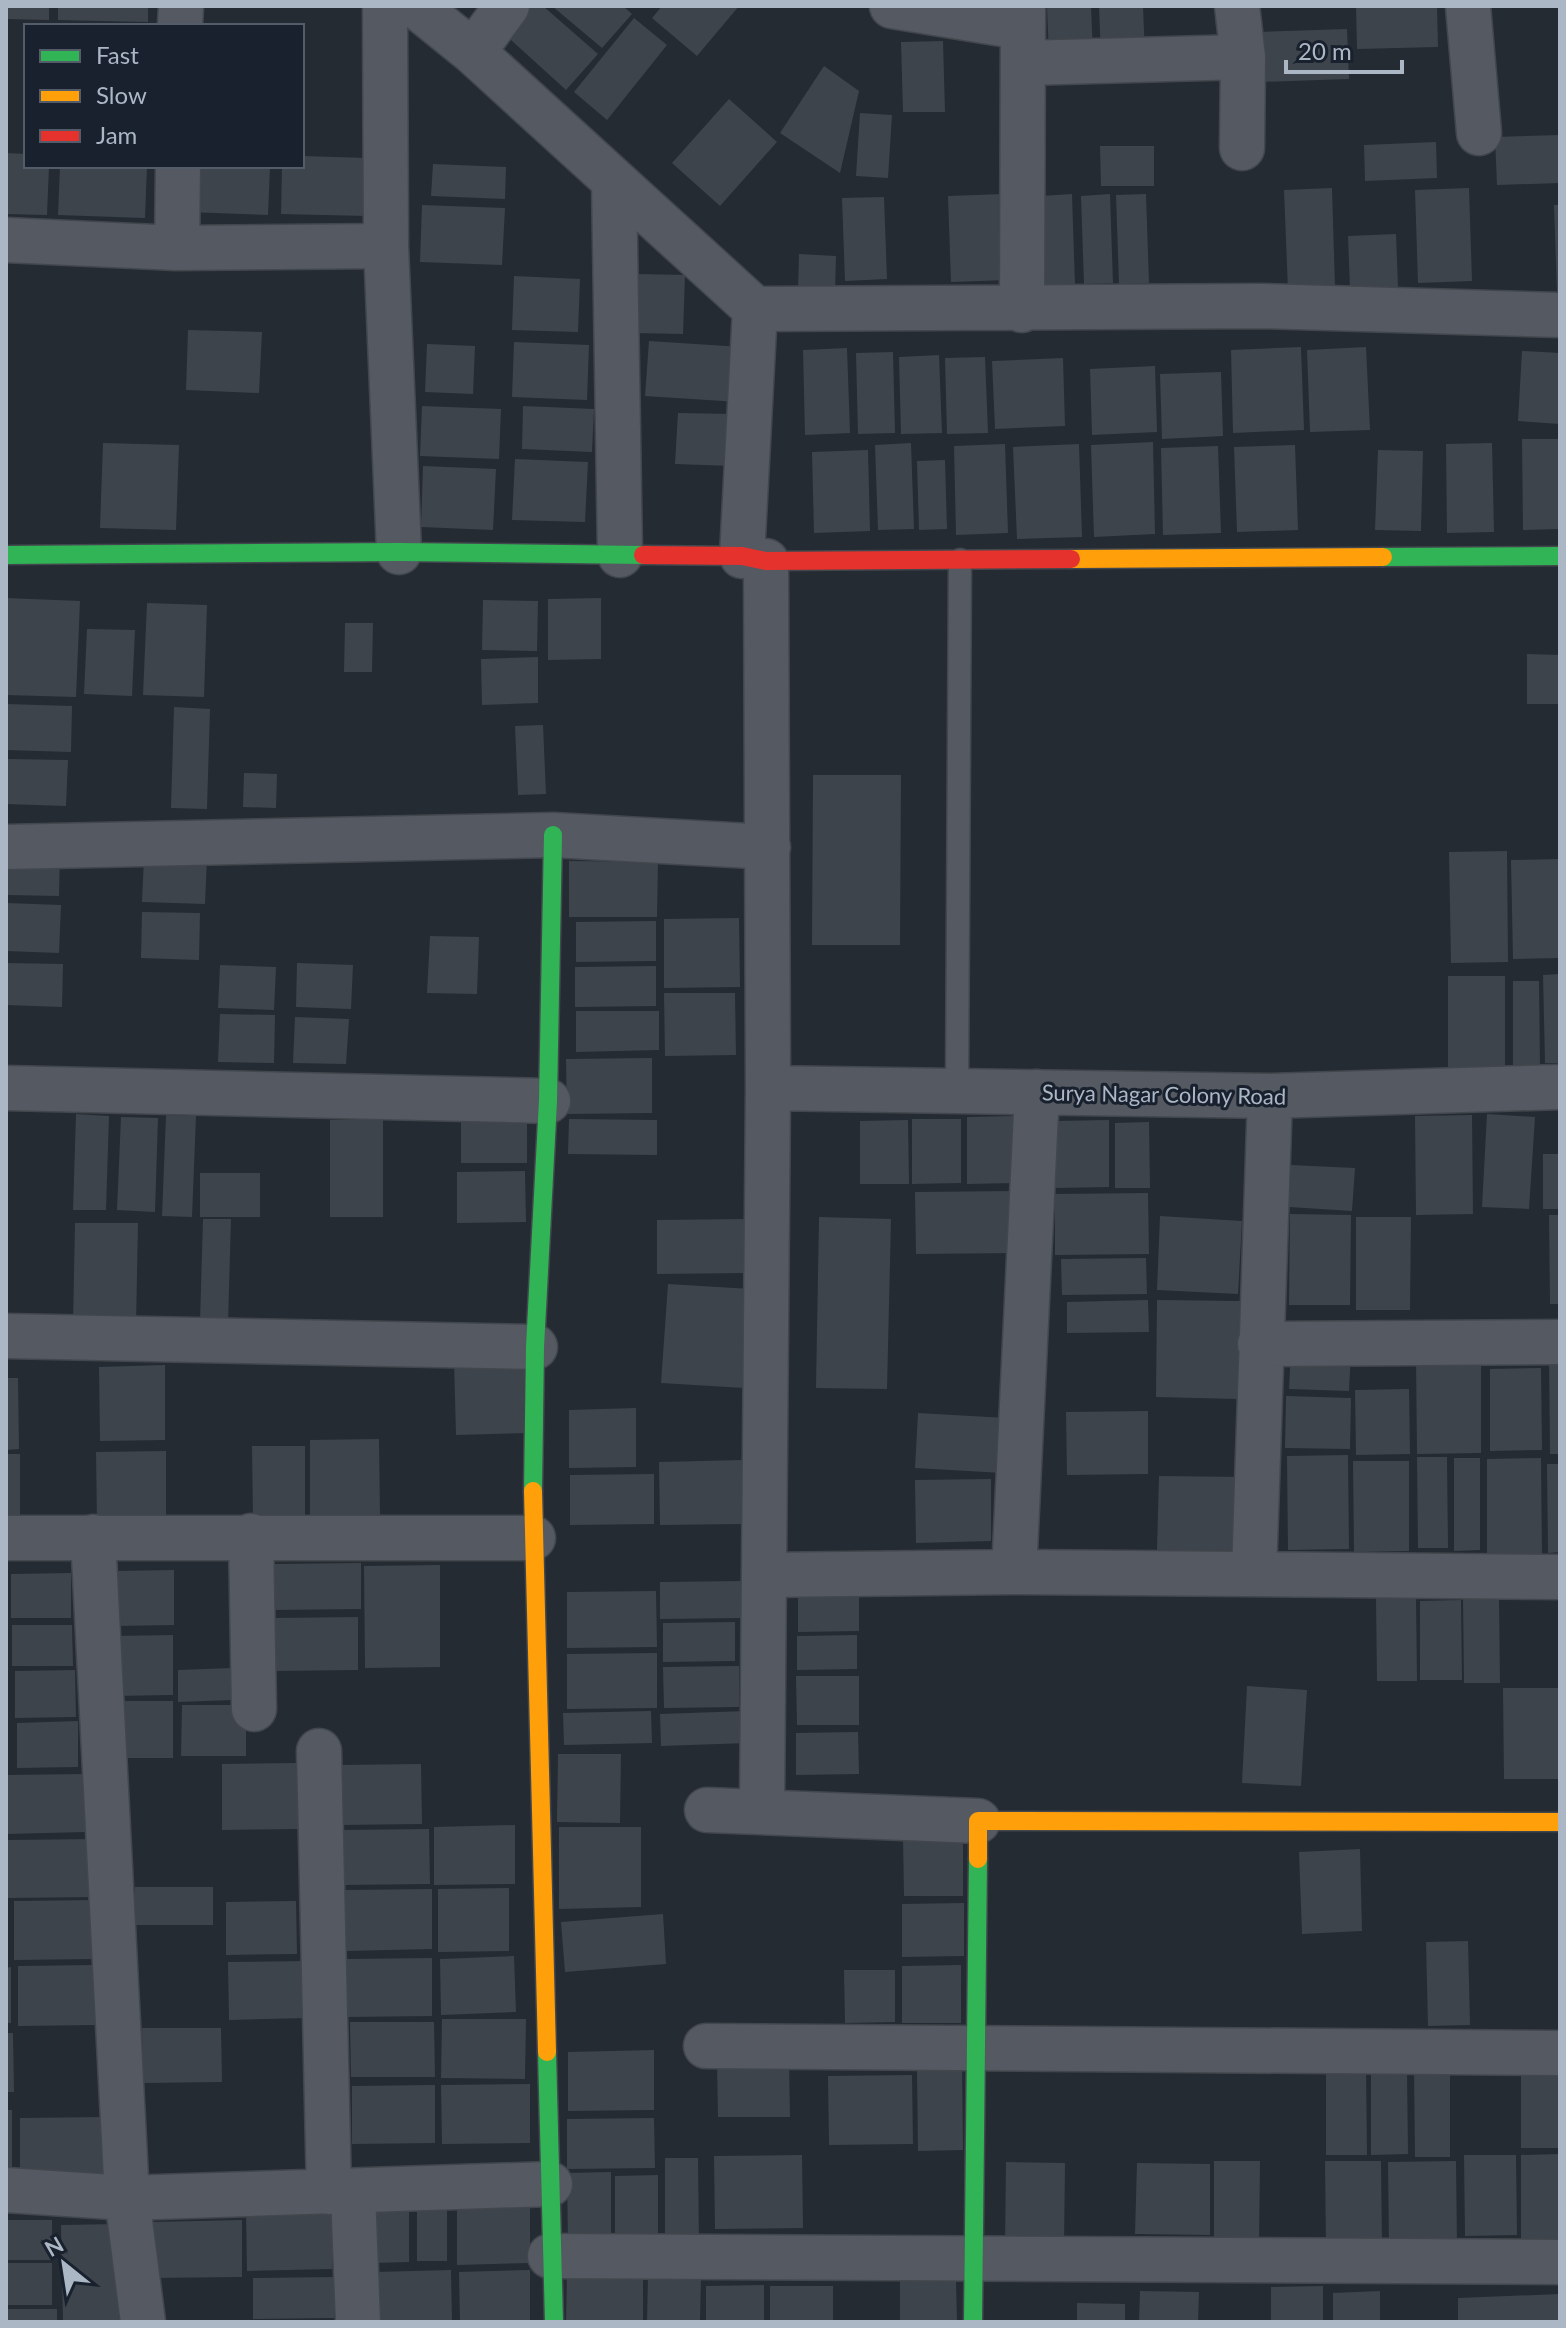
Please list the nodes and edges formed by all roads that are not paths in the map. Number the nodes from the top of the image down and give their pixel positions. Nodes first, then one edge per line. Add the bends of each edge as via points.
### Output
1 (385, 6) edge
2 (416, 6) edge
3 (507, 6) edge
4 (892, 6) edge
5 (1237, 6) edge
6 (1468, 6) edge
7 (1023, 32) edge
8 (473, 52) junction
9 (1243, 57) junction
10 (1479, 133) dead end
11 (1242, 148) dead end
12 (178, 168) edge
13 (614, 181) junction
14 (6, 240) edge
15 (386, 246) junction
16 (177, 248) junction
17 (755, 309) junction
18 (1022, 310) junction
19 (1560, 315) edge
20 (399, 552) junction
21 (6, 555) edge
22 (620, 555) junction
23 (1560, 556) edge
24 (754, 558) junction
25 (960, 560) junction
26 (553, 835) junction
27 (6, 847) edge
28 (768, 847) junction
29 (1560, 1087) edge
30 (6, 1088) edge
31 (768, 1088) junction
32 (957, 1091) junction
33 (1037, 1092) junction
34 (1270, 1096) junction
35 (548, 1101) junction
36 (6, 1336) edge
37 (1560, 1342) edge
38 (1260, 1344) junction
39 (535, 1347) junction
40 (251, 1536) junction
41 (93, 1537) junction
42 (6, 1538) edge
43 (533, 1538) junction
44 (1014, 1572) junction
45 (1254, 1574) junction
46 (764, 1575) junction
47 (1560, 1577) edge
48 (254, 1709) dead end
49 (319, 1751) dead end
50 (707, 1810) dead end
51 (762, 1810) junction
52 (978, 1821) junction
53 (1560, 1822) edge
54 (706, 2046) dead end
55 (974, 2048) junction
56 (1560, 2053) edge
57 (550, 2184) junction
58 (6, 2190) edge
59 (341, 2192) junction
60 (127, 2198) junction
61 (550, 2256) junction
62 (971, 2258) junction
63 (1560, 2262) edge
64 (143, 2322) edge
65 (358, 2322) edge
66 (554, 2322) edge
67 (973, 2322) edge

1 - 15 street
2 - 8 street
3 - 8 street
4 - 7 street
5 - 9 street
6 - 10 street
7 - 9 street
7 - 18 street
8 - 13 street
9 - 11 street
12 - 16 street
13 - 17 street
13 - 22 street
14 - 16 street
15 - 16 street
15 - 20 street
17 - 18 street
17 - 24 street
18 - 19 street via 1261,306
20 - 21 street
20 - 22 street
22 - 24 street
23 - 25 street
24 - 25 street
24 - 28 street
25 - 32 lane
26 - 27 street
26 - 28 street
26 - 35 street
28 - 31 street
29 - 34 street, Surya Nagar Colony Road
30 - 35 street
31 - 32 street, Surya Nagar Colony Road
31 - 46 street
32 - 33 street, Surya Nagar Colony Road
33 - 34 street, Surya Nagar Colony Road
33 - 44 street
34 - 38 street
35 - 39 street
36 - 39 street
37 - 38 street
38 - 45 street
39 - 43 street
40 - 41 street
40 - 43 street
40 - 48 street
41 - 42 street
41 - 60 street
43 - 57 street
44 - 45 street
44 - 46 street
45 - 47 street
46 - 51 street
49 - 59 street
50 - 51 street
51 - 52 street
52 - 53 street
52 - 55 street
54 - 55 street
55 - 56 street
55 - 62 street
57 - 59 street
57 - 61 street
58 - 60 street
59 - 60 street
59 - 65 street
60 - 64 street
61 - 62 street
61 - 66 street
62 - 63 street
62 - 67 street

